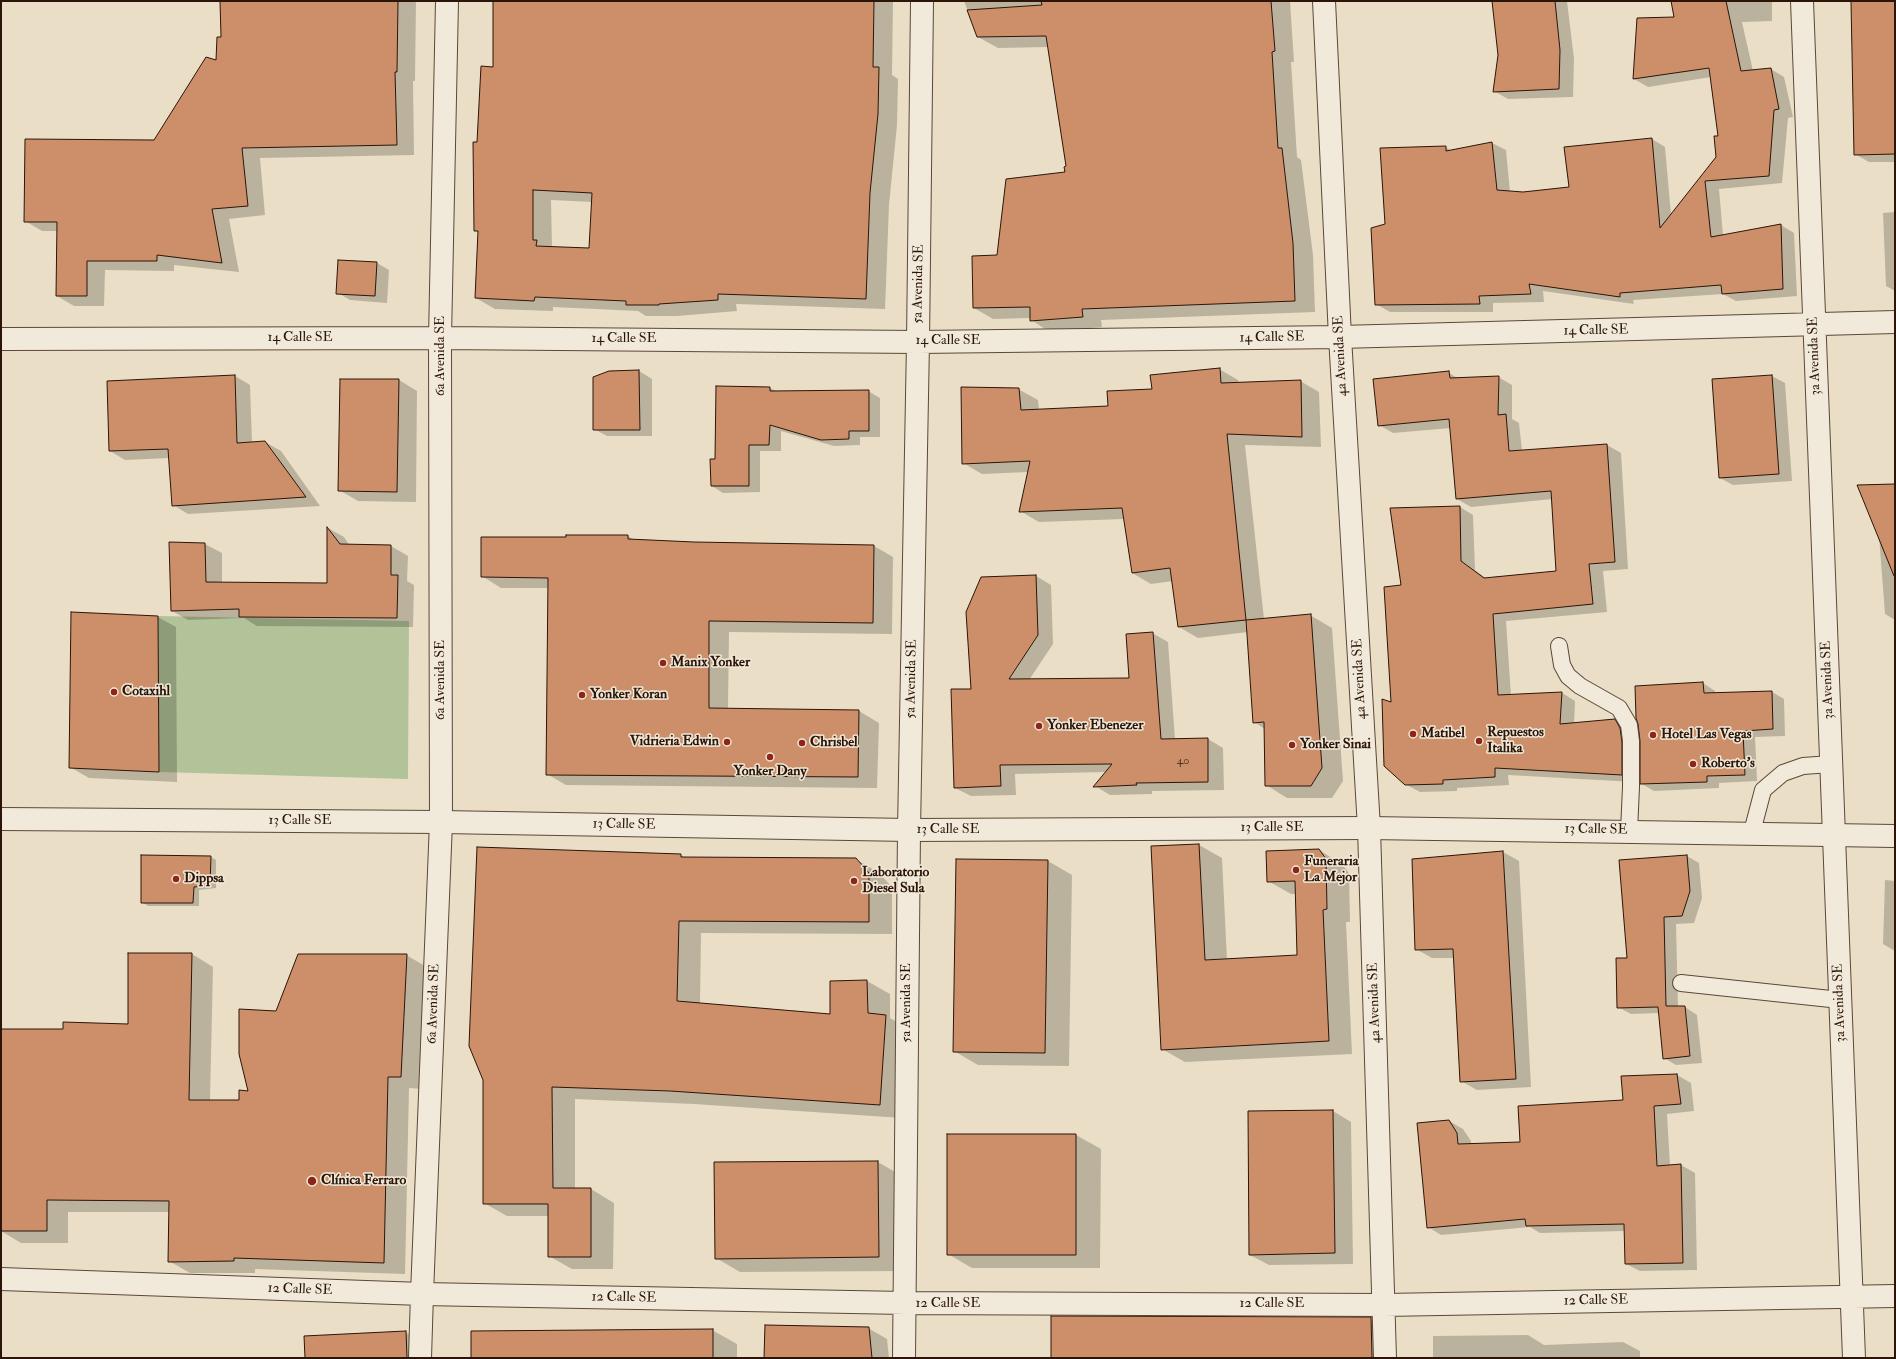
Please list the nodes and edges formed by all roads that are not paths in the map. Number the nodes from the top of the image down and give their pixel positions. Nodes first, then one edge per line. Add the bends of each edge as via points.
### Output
1 (447, 1) edge
2 (922, 1) edge
3 (1324, 1) edge
4 (1802, 1) edge
5 (1895, 322) edge
6 (1814, 326) junction
7 (1340, 337) junction
8 (440, 338) junction
9 (1, 339) edge
10 (918, 342) junction
11 (1559, 646) dead end
12 (1831, 764) junction
13 (1, 819) edge
14 (441, 822) junction
15 (1369, 828) junction
16 (909, 830) junction
17 (1629, 831) junction
18 (1752, 832) junction
19 (1833, 834) junction
20 (1895, 836) edge
21 (1681, 983) dead end
22 (1840, 1000) junction
23 (1, 1279) edge
24 (422, 1294) junction
25 (1852, 1296) junction
26 (1895, 1296) edge
27 (905, 1304) junction
28 (1384, 1305) junction
29 (420, 1358) edge
30 (904, 1358) edge
31 (1385, 1358) edge
32 (1854, 1358) edge

1 - 8 street, 6a Avenida SE
2 - 10 street, 5a Avenida SE
3 - 7 street, 4a Avenida SE
4 - 6 street, 3a Avenida SE
5 - 6 street, 14 Calle SE
6 - 7 street, 14 Calle SE
6 - 12 street, 3a Avenida SE
7 - 10 street, 14 Calle SE
7 - 15 street, 4a Avenida SE
8 - 9 street, 14 Calle SE
8 - 10 street, 14 Calle SE
8 - 14 street, 6a Avenida SE
10 - 16 street, 5a Avenida SE
11 - 17 lane via 1562,665 1568,676 1580,686 1619,708 1628,725 1632,787
12 - 18 lane via 1803,766 1783,773 1773,781 1763,790
12 - 19 street, 3a Avenida SE
13 - 14 street, 13 Calle SE
14 - 16 street, 13 Calle SE
14 - 24 street, 6a Avenida SE
15 - 16 street, 13 Calle SE
15 - 17 street, 13 Calle SE
15 - 28 street, 4a Avenida SE
16 - 27 street, 5a Avenida SE
17 - 18 street, 13 Calle SE
18 - 19 street, 13 Calle SE
19 - 20 street, 13 Calle SE
19 - 22 street, 3a Avenida SE
21 - 22 lane
22 - 25 street, 3a Avenida SE
23 - 24 street, 12 Calle SE
24 - 27 street, 12 Calle SE
24 - 29 street, 6a Avenida SE
25 - 26 street, 12 Calle SE
25 - 28 street, 12 Calle SE
25 - 32 street, 3a Avenida SE
27 - 28 street, 12 Calle SE
27 - 30 street, 5a Avenida SE
28 - 31 street, 4a Avenida SE

